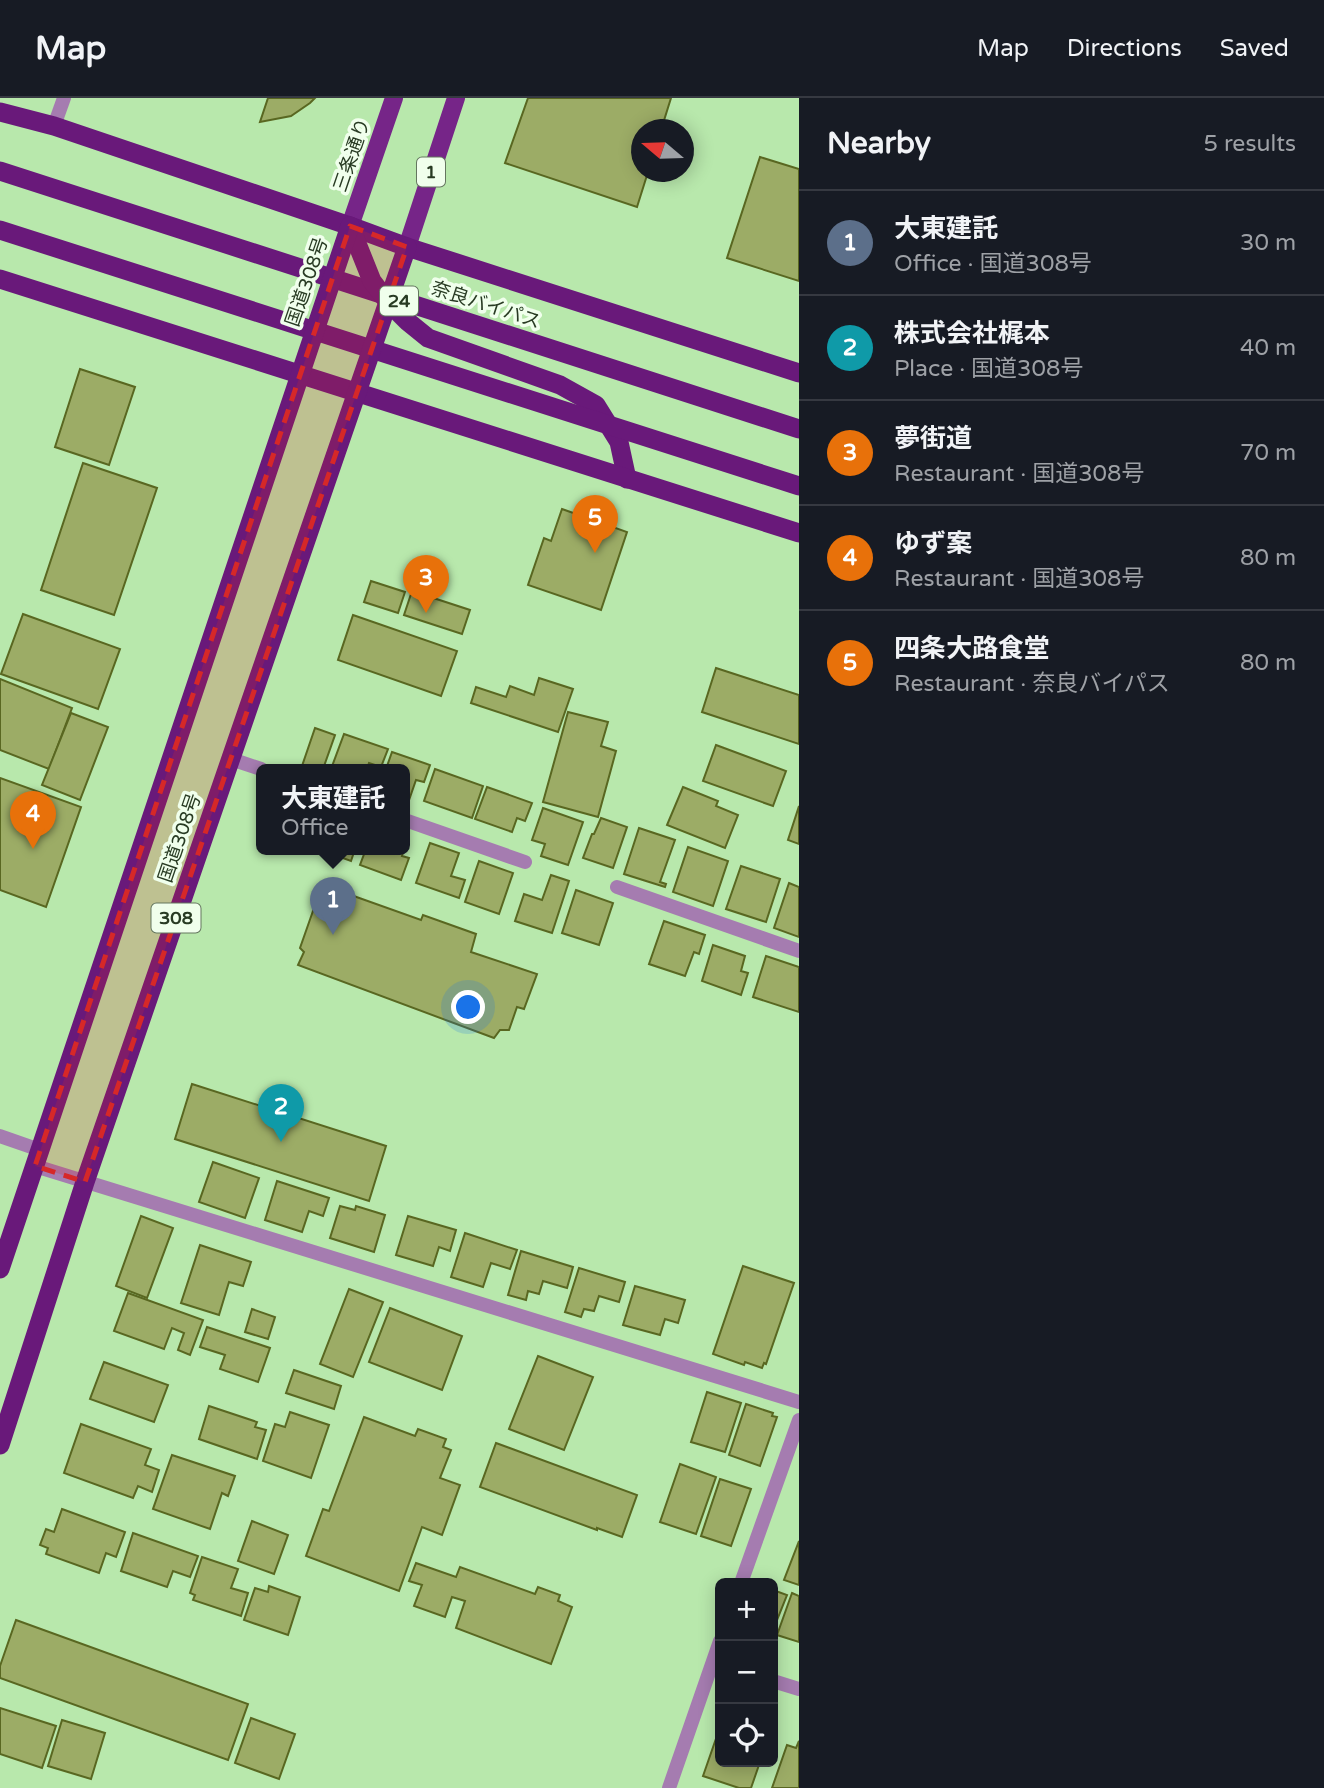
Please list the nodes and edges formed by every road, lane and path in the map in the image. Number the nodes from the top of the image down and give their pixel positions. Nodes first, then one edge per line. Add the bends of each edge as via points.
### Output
1 (64, 98) edge
2 (394, 98) edge
3 (456, 98) edge
4 (0, 111) edge
5 (54, 126) junction
6 (0, 171) edge
7 (350, 226) junction
8 (0, 230) edge
9 (407, 247) junction
10 (0, 279) edge
11 (388, 302) junction
12 (799, 373) edge
13 (301, 374) junction
14 (358, 393) junction
15 (799, 429) edge
16 (627, 479) junction
17 (799, 486) edge
18 (799, 533) edge
19 (231, 759) junction
20 (256, 767) edge
21 (410, 822) edge
22 (525, 862) dead end
23 (617, 887) dead end
24 (799, 951) edge
25 (0, 1136) edge
26 (37, 1158) junction
27 (85, 1182) junction
28 (0, 1269) edge
29 (799, 1402) edge
30 (799, 1420) edge
31 (0, 1445) edge
32 (743, 1578) edge
33 (715, 1669) edge
34 (778, 1683) edge
35 (799, 1689) edge
36 (669, 1788) edge

1 - 5 street
2 - 7 main road, 三条通り
3 - 9 main road, 1
4 - 5 highway
5 - 7 highway
6 - 15 highway, 奈良バイパス / 24
7 - 9 highway
7 - 11 highway via 372,281
7 - 13 highway, 国道308号 / 308
8 - 17 highway
9 - 11 highway, 国道308号 / 308
9 - 12 highway
10 - 13 highway
11 - 14 highway, 国道308号 / 308
11 - 16 highway via 428,338 559,385 596,405 619,442
13 - 14 highway
13 - 26 highway, 国道308号 / 308
14 - 16 highway
14 - 19 highway, 国道308号 / 308
16 - 18 highway
19 - 20 street
19 - 27 highway, 国道308号 / 308
21 - 22 street
23 - 24 street
25 - 26 street
26 - 27 street
26 - 28 highway, 国道308号 / 308
27 - 29 street
27 - 31 highway, 国道308号 / 308
30 - 32 street
33 - 36 street
34 - 35 street

